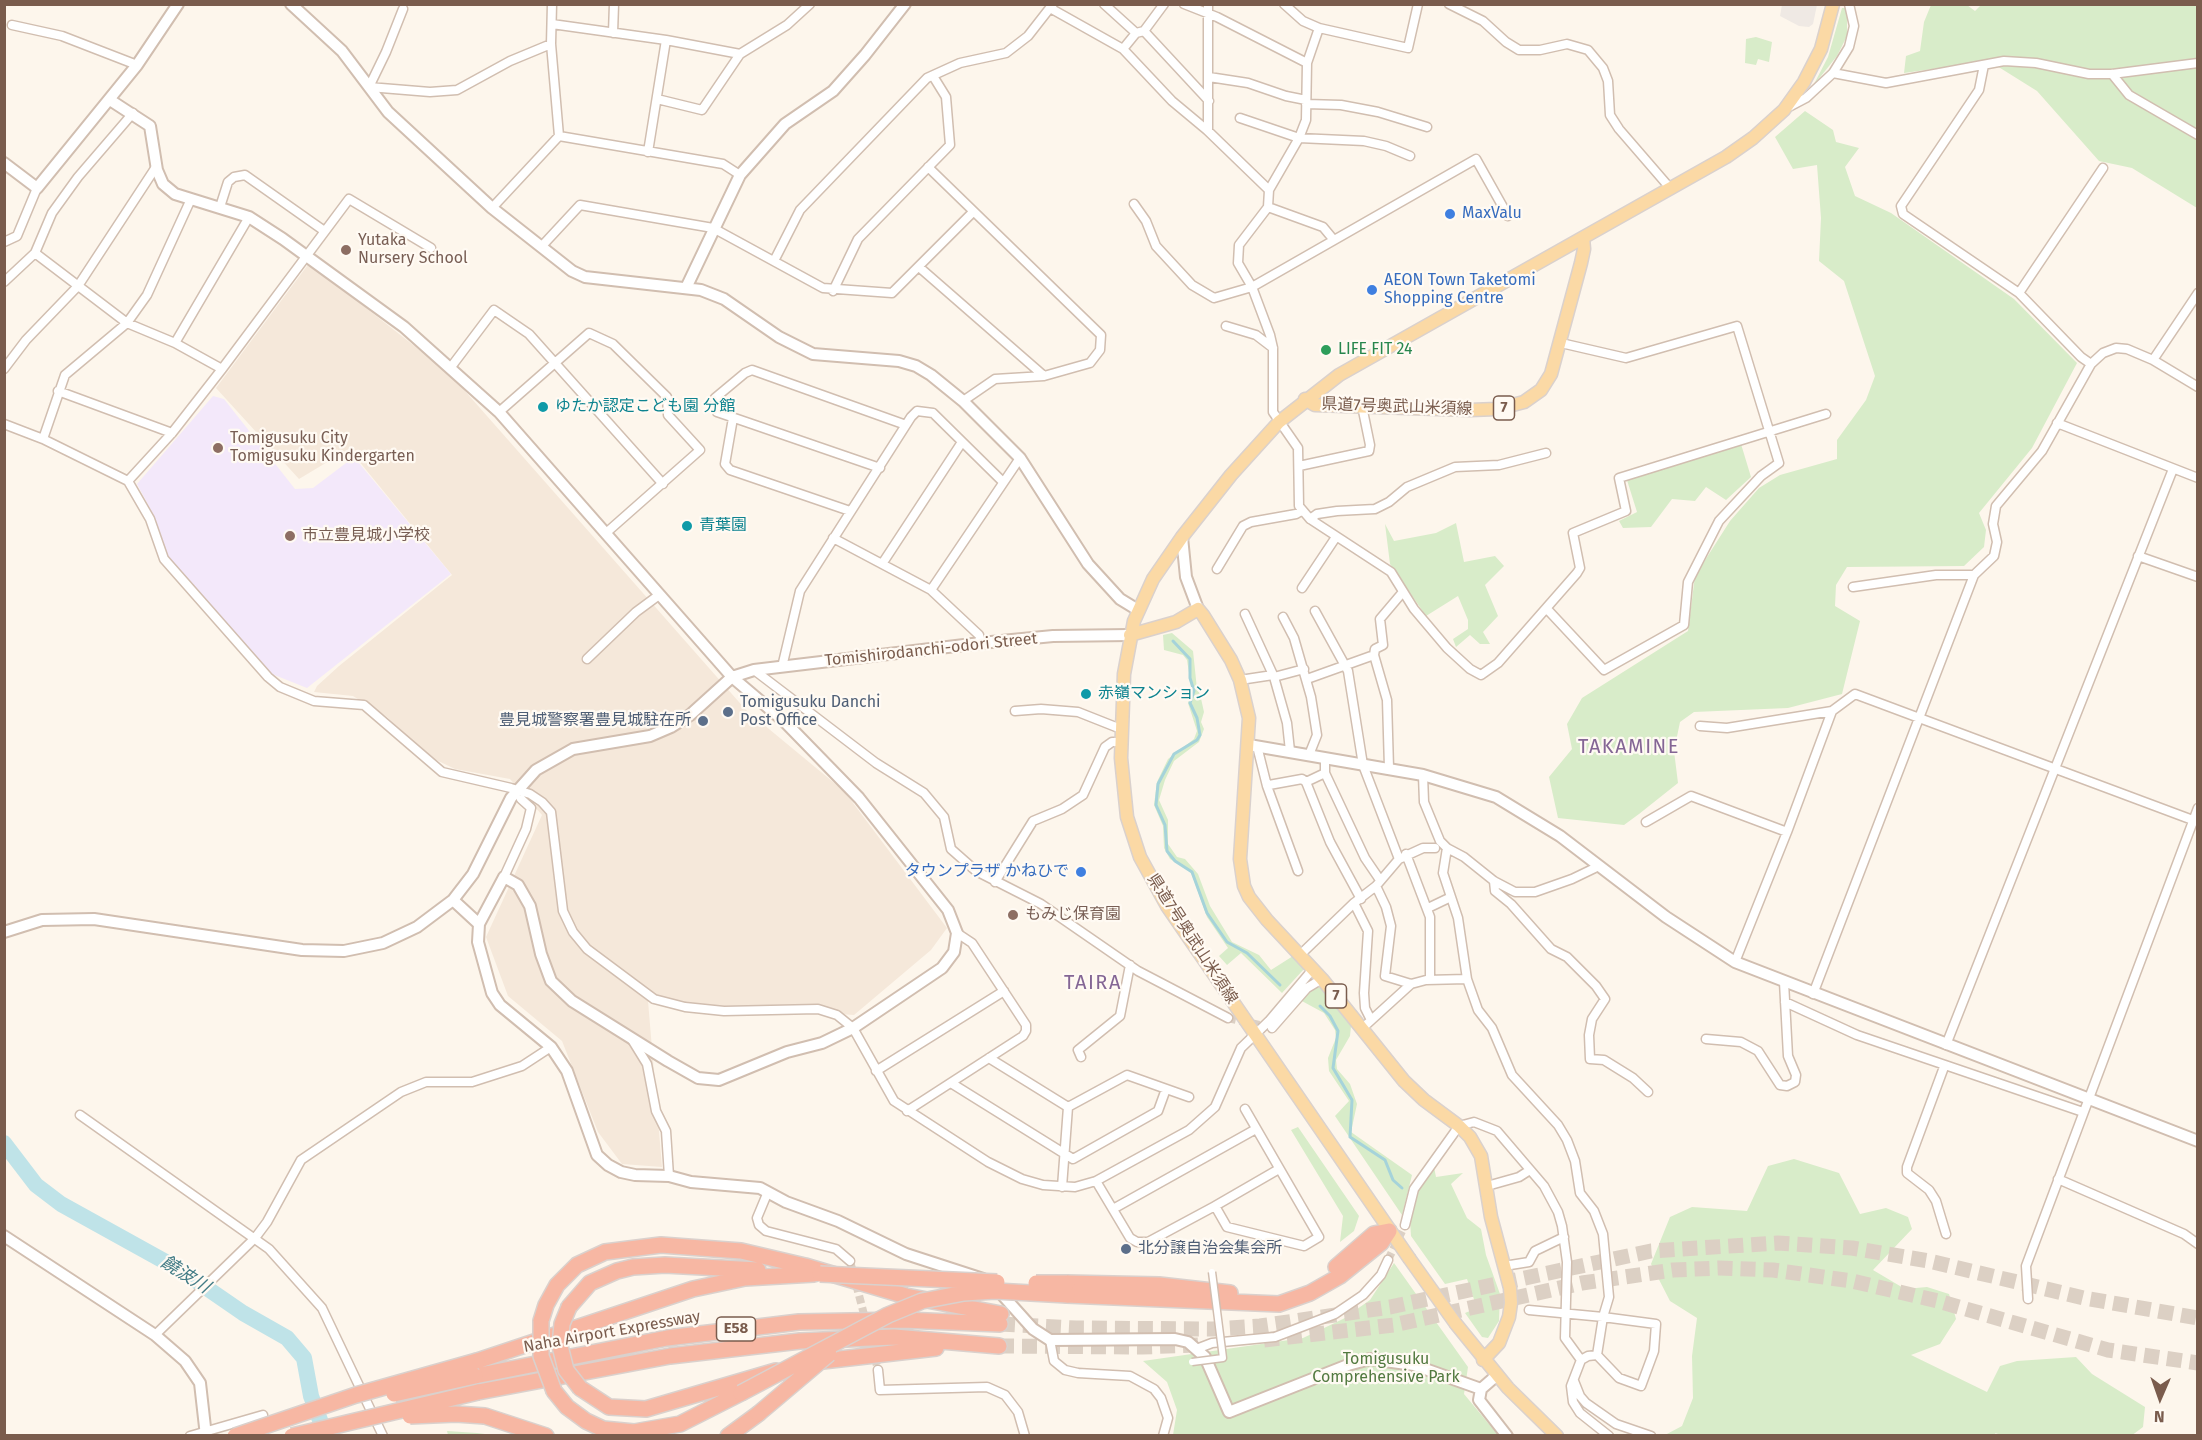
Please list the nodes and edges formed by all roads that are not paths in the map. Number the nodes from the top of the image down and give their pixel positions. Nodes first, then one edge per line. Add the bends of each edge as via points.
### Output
1 (178, 4) edge
2 (291, 4) edge
3 (552, 4) edge
4 (614, 4) edge
5 (810, 4) edge
6 (905, 4) edge
7 (1104, 4) edge
8 (1164, 4) edge
9 (1184, 4) edge
10 (1284, 4) edge
11 (1418, 4) edge
12 (1449, 4) edge
13 (1833, 4) edge
14 (1849, 4) edge
15 (1052, 6) edge
16 (403, 9) dead end
17 (1207, 9) edge
18 (552, 24) junction
19 (12, 25) dead end
20 (1320, 28) junction
21 (1140, 32) junction
22 (613, 33) junction
23 (666, 40) junction
24 (551, 44) junction
25 (1123, 49) junction
26 (740, 54) junction
27 (1307, 63) junction
28 (2198, 63) edge
29 (137, 65) junction
30 (1984, 65) junction
31 (1833, 73) junction
32 (2112, 74) junction
33 (933, 76) junction
34 (1209, 77) junction
35 (369, 87) junction
36 (657, 99) junction
37 (110, 100) junction
38 (1209, 101) junction
39 (1306, 102) junction
40 (1784, 110) junction
41 (133, 113) junction
42 (1240, 117) dead end
43 (1427, 127) dead end
44 (1208, 131) junction
45 (2198, 135) edge
46 (559, 136) junction
47 (1299, 138) junction
48 (648, 152) junction
49 (1410, 156) dead end
50 (928, 166) junction
51 (156, 167) junction
52 (6, 168) edge
53 (2103, 168) dead end
54 (740, 176) junction
55 (37, 188) junction
56 (1670, 188) junction
57 (1269, 190) junction
58 (191, 199) junction
59 (1134, 204) dead end
60 (220, 207) junction
61 (492, 207) junction
62 (1268, 207) junction
63 (973, 212) junction
64 (1508, 216) dead end
65 (249, 218) junction
66 (713, 228) junction
67 (323, 230) junction
68 (1583, 238) junction
69 (1333, 239) junction
70 (4, 242) edge
71 (541, 247) junction
72 (431, 248) dead end
73 (35, 253) junction
74 (305, 256) junction
75 (774, 261) junction
76 (919, 267) junction
77 (4, 282) edge
78 (78, 286) junction
79 (1252, 286) junction
80 (686, 288) junction
81 (833, 291) junction
82 (2019, 293) junction
83 (2198, 293) edge
84 (127, 323) junction
85 (1226, 326) dead end
86 (175, 343) junction
87 (1561, 343) junction
88 (1273, 348) junction
89 (2153, 360) junction
90 (555, 363) junction
91 (2091, 364) junction
92 (451, 367) junction
93 (4, 369) edge
94 (222, 369) junction
95 (1044, 376) junction
96 (2198, 387) edge
97 (58, 391) junction
98 (1305, 399) junction
99 (963, 401) junction
100 (1362, 406) junction
101 (499, 412) junction
102 (1827, 414) dead end
103 (733, 418) junction
104 (1279, 422) junction
105 (2057, 423) junction
106 (4, 424) edge
107 (906, 424) junction
108 (1770, 431) junction
109 (172, 433) junction
110 (43, 439) junction
111 (962, 442) junction
112 (1546, 453) dead end
113 (1020, 458) junction
114 (1299, 466) junction
115 (880, 468) junction
116 (2173, 469) junction
117 (2198, 478) edge
118 (128, 482) junction
119 (1002, 482) junction
120 (663, 484) junction
121 (1301, 511) junction
122 (850, 512) junction
123 (1310, 519) junction
124 (606, 533) junction
125 (1182, 537) junction
126 (1336, 537) junction
127 (833, 538) junction
128 (2138, 556) junction
129 (882, 564) junction
130 (1217, 569) dead end
131 (1974, 574) junction
132 (2198, 578) edge
133 (1853, 587) dead end
134 (1302, 588) dead end
135 (931, 590) junction
136 (1402, 593) junction
137 (659, 595) junction
138 (1198, 609) junction
139 (1547, 609) junction
140 (1138, 610) junction
141 (1315, 611) dead end
142 (1245, 614) dead end
143 (1283, 618) dead end
144 (1130, 634) junction
145 (981, 643) junction
146 (1374, 655) junction
147 (587, 659) dead end
148 (1345, 664) junction
149 (782, 667) junction
150 (754, 669) junction
151 (1304, 669) junction
152 (1273, 676) junction
153 (732, 677) junction
154 (1240, 680) junction
155 (1307, 680) junction
156 (1015, 711) dead end
157 (1832, 711) junction
158 (1920, 718) junction
159 (1700, 726) dead end
160 (1121, 729) junction
161 (1121, 742) junction
162 (1253, 745) junction
163 (1290, 751) junction
164 (1309, 755) junction
165 (1325, 758) junction
166 (1363, 765) junction
167 (1389, 768) junction
168 (2057, 769) junction
169 (1324, 773) junction
170 (1423, 776) junction
171 (1306, 782) junction
172 (1269, 785) junction
173 (519, 795) junction
174 (2198, 808) edge
175 (2195, 821) edge
176 (1646, 822) dead end
177 (1787, 832) junction
178 (1435, 848) dead end
179 (1447, 848) junction
180 (1403, 857) junction
181 (1599, 866) junction
182 (1298, 871) dead end
183 (504, 877) junction
184 (1494, 881) junction
185 (995, 882) junction
186 (1378, 883) junction
187 (1451, 897) junction
188 (453, 900) junction
189 (1357, 901) junction
190 (1428, 908) junction
191 (479, 924) junction
192 (4, 932) edge
193 (957, 933) junction
194 (1300, 955) junction
195 (1735, 962) junction
196 (1130, 965) junction
197 (1313, 969) junction
198 (1322, 979) junction
199 (1467, 979) junction
200 (1430, 980) junction
201 (1784, 982) junction
202 (1411, 984) junction
203 (1004, 991) junction
204 (1813, 994) junction
205 (1785, 1002) junction
206 (1228, 1018) tunnel mouth
207 (1367, 1024) junction
208 (853, 1028) junction
209 (1272, 1028) dead end
210 (1255, 1033) junction
211 (629, 1035) junction
212 (1706, 1039) dead end
213 (1946, 1044) junction
214 (551, 1047) junction
215 (1081, 1057) dead end
216 (989, 1058) junction
217 (1944, 1067) junction
218 (876, 1071) junction
219 (951, 1083) junction
220 (1167, 1089) junction
221 (1648, 1092) dead end
222 (1189, 1097) dead end
223 (2088, 1099) junction
224 (1068, 1107) junction
225 (1245, 1109) dead end
226 (907, 1111) junction
227 (2083, 1112) junction
228 (80, 1115) dead end
229 (1459, 1126) junction
230 (1256, 1129) junction
231 (2198, 1141) edge
232 (1064, 1155) junction
233 (1279, 1169) junction
234 (1530, 1170) junction
235 (669, 1176) junction
236 (2058, 1179) junction
237 (1096, 1181) junction
238 (1487, 1186) junction
239 (1062, 1187) junction
240 (767, 1194) junction
241 (1215, 1206) junction
242 (1113, 1209) junction
243 (1405, 1225) tunnel mouth
244 (1389, 1231) junction
245 (1946, 1234) dead end
246 (4, 1236) edge
247 (1564, 1237) junction
248 (255, 1238) junction
249 (2198, 1244) edge
250 (1388, 1260) tunnel mouth
251 (850, 1262) tunnel mouth
252 (1504, 1266) junction
253 (1212, 1272) dead end
254 (820, 1274) junction
255 (1067, 1289) junction
256 (2028, 1299) dead end
257 (1529, 1310) dead end
258 (1568, 1312) junction
259 (1603, 1317) junction
260 (858, 1332) junction
261 (155, 1335) junction
262 (1050, 1340) junction
263 (960, 1345) junction
264 (999, 1346) tunnel mouth
265 (1199, 1348) junction
266 (1597, 1355) junction
267 (1483, 1360) junction
268 (1581, 1360) junction
269 (1192, 1362) dead end
270 (878, 1370) tunnel mouth
271 (1496, 1376) junction
272 (1573, 1378) junction
273 (1481, 1389) junction
274 (263, 1415) dead end
275 (206, 1433) edge
276 (190, 1436) edge
277 (237, 1436) edge
278 (292, 1436) edge
279 (324, 1436) edge
280 (383, 1436) edge
281 (546, 1436) edge
282 (728, 1436) edge
283 (1025, 1436) edge
284 (1163, 1436) edge
285 (1507, 1436) edge
286 (1557, 1436) edge
287 (1609, 1436) edge
288 (1651, 1436) edge

1 - 29 street
2 - 35 street via 342,51
3 - 18 street
4 - 22 street
5 - 26 street via 787,25
6 - 54 street via 866,56 833,91 785,124
7 - 21 street
8 - 21 street
9 - 17 street
10 - 20 street via 1303,21
11 - 20 street via 1408,48
12 - 56 street via 1483,21 1519,50 1567,44 1588,50 1608,81 1607,102 1614,122
13 - 40 main road, 県道7号奥武山米須線 via 1815,63
14 - 31 street via 1853,35
15 - 25 street
15 - 33 street via 1028,36 1006,52 960,63
16 - 35 street
17 - 27 street
17 - 34 street
18 - 22 street
18 - 24 street
19 - 29 street via 62,36
20 - 27 street
21 - 25 street
21 - 38 street
22 - 23 street
23 - 26 street
23 - 36 street
24 - 35 street via 457,90
24 - 46 street
25 - 44 street via 1172,101
26 - 36 street via 702,110
27 - 39 street
28 - 32 street
29 - 37 street
30 - 31 street via 1886,83
30 - 32 street via 2004,61 2036,63 2089,74
30 - 82 street via 1979,90 1901,206 1903,214
31 - 40 street via 1806,98
32 - 45 street via 2128,95
33 - 50 street via 946,97 950,145
33 - 75 street via 800,210
34 - 38 street
34 - 39 street via 1248,83
35 - 61 street via 388,112
36 - 48 street
37 - 41 street
37 - 55 street
38 - 44 street
39 - 43 street via 1378,112
39 - 47 street via 1306,120
40 - 56 main road, 県道7号奥武山米須線 via 1726,157
41 - 51 street via 150,126
41 - 73 street via 52,213
42 - 47 street
44 - 57 street
46 - 48 street
46 - 61 street
47 - 49 street via 1364,141
47 - 57 street
48 - 54 street via 723,164
50 - 63 street
50 - 81 street via 858,239
51 - 58 street via 163,184
51 - 78 street
52 - 55 street
53 - 82 street
54 - 66 street
55 - 70 street via 17,236
56 - 68 main road, 県道7号奥武山米須線
57 - 62 street
58 - 60 street
58 - 84 street via 147,295
59 - 79 street via 1156,246 1192,285 1214,298
60 - 65 street
60 - 67 street via 228,182 245,175
61 - 71 street
62 - 69 street via 1323,226
62 - 79 street via 1239,245 1238,263
63 - 76 street
63 - 95 street via 1101,335 1100,350 1090,363
64 - 69 street via 1476,159
65 - 74 street
65 - 86 street
66 - 71 street via 580,205
66 - 75 street
66 - 80 street
67 - 72 street via 349,198
67 - 74 street
68 - 87 main road, 県道7号奥武山米須線 / 7 via 1584,253
68 - 98 main road, 県道7号奥武山米須線 via 1361,362
69 - 79 street
71 - 80 street via 585,277
73 - 77 street
73 - 78 street
74 - 92 street via 404,327
74 - 94 street
75 - 81 street
76 - 81 street via 892,293
76 - 95 street
78 - 84 street
78 - 93 street
79 - 88 street
80 - 99 street via 724,299 779,338 813,354 916,366
82 - 91 street
83 - 89 street
84 - 86 street
84 - 97 street via 65,375
85 - 88 street via 1256,335
86 - 94 street
87 - 100 main road, 県道7号奥武山米須線 / 7 via 1547,382 1533,397 1512,406 1470,410
87 - 108 street via 1626,358 1737,326
88 - 104 street via 1272,401
89 - 91 street via 2116,348
89 - 96 street
90 - 92 street via 529,334 494,310
90 - 101 street
90 - 120 street
90 - 120 street via 589,333 613,344 667,397 668,415 700,450
91 - 105 street
92 - 101 street
94 - 109 street
95 - 99 street via 995,379
97 - 109 street
97 - 110 street
98 - 100 main road, 県道7号奥武山米須線 / 7 via 1316,405
98 - 104 main road, 県道7号奥武山米須線
99 - 113 street
100 - 114 street via 1369,451
101 - 124 street
102 - 108 street
103 - 107 street via 717,412 715,399 752,370
103 - 115 street
103 - 122 street via 725,464 730,470
104 - 114 street via 1298,448
104 - 125 main road, 県道7号奥武山米須線
105 - 116 street
105 - 131 street via 2042,451 1996,507 1994,556
106 - 110 street
107 - 111 street via 917,411 933,413
107 - 115 street
108 - 139 street via 1619,478 1626,511 1573,533 1580,568
108 - 139 street via 1779,463 1761,476 1719,521 1688,582 1684,626 1604,670
109 - 118 street
110 - 118 street
111 - 119 street
111 - 129 street
112 - 123 street via 1499,465 1463,465 1407,487 1375,509 1317,514
113 - 119 street
113 - 140 street via 1088,564 1120,599
114 - 121 street via 1296,494
115 - 122 street
116 - 117 street
116 - 128 street
118 - 173 street via 150,519 164,559 280,687 314,701 364,705 433,767
119 - 135 street
120 - 124 street
121 - 123 street
121 - 130 street via 1243,526
122 - 127 street
123 - 126 street
124 - 137 street
125 - 138 street via 1186,577
125 - 140 main road, 県道7号奥武山米須線 via 1153,579
126 - 134 street
126 - 136 street via 1390,572
127 - 129 street
127 - 149 street via 800,591
128 - 132 street
128 - 168 street
129 - 135 street
131 - 133 street via 1936,575
131 - 158 street
135 - 145 street via 979,635
136 - 139 street via 1447,648 1480,675 1498,663
136 - 146 street via 1380,619 1383,645 1375,649
137 - 147 street
137 - 153 street
138 - 144 main road via 1176,622
138 - 154 main road, 7
140 - 144 main road, 県道7号奥武山米須線
141 - 148 street
142 - 152 street
143 - 151 street
144 - 145 street, Tomishirodanchi-odori Street
144 - 160 main road, 県道7号奥武山米須線
145 - 149 street, Tomishirodanchi-odori Street
146 - 148 street
146 - 167 street via 1387,700
148 - 155 street
148 - 166 street via 1354,694
149 - 150 street, Tomishirodanchi-odori Street
150 - 153 street, Tomishirodanchi-odori Street
150 - 185 street via 876,764 924,793 944,817 951,849
151 - 152 street
151 - 155 street
152 - 154 street
152 - 163 street via 1287,723
153 - 173 street via 671,727 650,736 573,749 536,770
153 - 193 street via 785,722 859,798 948,910
154 - 162 main road, 7
155 - 164 street via 1317,735
156 - 160 street via 1078,712
157 - 158 street via 1855,694
157 - 159 street via 1727,728
157 - 177 street
158 - 168 street
158 - 204 street
160 - 161 main road, 県道7号奥武山米須線
161 - 185 street via 1105,747 1083,795 1033,821
161 - 210 main road, 県道7号奥武山米須線 via 1124,800 1140,857 1167,906
162 - 163 street
162 - 172 street
162 - 194 main road, 7 via 1240,859 1244,886 1257,909
163 - 164 street
164 - 165 street
165 - 166 street
165 - 169 street
166 - 167 street
166 - 180 street
167 - 170 street
168 - 175 street
168 - 213 street
169 - 171 street
169 - 186 street
170 - 179 street via 1424,802 1440,841
170 - 181 street via 1477,790 1515,806
171 - 172 street via 1302,779
171 - 189 street
172 - 182 street
173 - 183 street via 531,808
173 - 188 street via 473,874
173 - 208 street via 536,798 550,812 563,911 573,932 587,949 654,999 724,1011 818,1009 837,1014
174 - 175 street
175 - 223 street
176 - 177 street via 1691,796
177 - 195 street
178 - 180 street via 1423,848
179 - 184 street
179 - 187 street via 1443,873
180 - 186 street
180 - 190 street
181 - 184 street via 1535,892 1515,892
181 - 195 street via 1666,917
183 - 191 street
183 - 211 street via 518,885 530,906 551,981 572,1001
184 - 221 street via 1495,891 1551,949 1567,957 1605,999 1592,1019 1590,1059 1604,1060
185 - 196 street via 1041,904
186 - 189 street
186 - 202 street via 1390,926 1385,976
187 - 190 street
187 - 199 street
188 - 191 street
188 - 192 street via 399,936 363,949 344,951 302,950 94,919 42,920
189 - 194 street
189 - 207 street via 1368,931 1364,993
190 - 200 street
191 - 214 street via 478,942 492,993 500,1005
193 - 203 street via 972,943
193 - 208 street via 954,951 942,968
194 - 197 main road, 7
195 - 201 street
196 - 206 street
196 - 215 street via 1120,1016 1078,1050
197 - 198 main road, 7
197 - 210 street
198 - 207 main road, 7
198 - 209 street via 1306,988
199 - 200 street
199 - 259 street via 1478,1010 1487,1019 1512,1075 1567,1140 1580,1193 1594,1211 1603,1234 1609,1297
200 - 202 street
201 - 204 street
201 - 205 street
202 - 207 street
203 - 216 street via 1026,1031
203 - 218 street
204 - 213 street
205 - 212 street via 1788,1056 1796,1075 1795,1082 1787,1086 1780,1085 1758,1051 1741,1042
205 - 217 street via 1857,1035
207 - 229 main road, 7 via 1413,1091
208 - 211 street via 718,1080 698,1078
208 - 218 street
210 - 237 street via 1234,1060 1221,1096 1205,1118
210 - 244 main road, 県道7号奥武山米須線
211 - 235 street via 647,1064 656,1111 666,1131
213 - 223 street
214 - 235 street via 567,1071 597,1155 621,1172
214 - 248 street via 522,1066 472,1082 426,1082 401,1092 301,1160
216 - 219 street
216 - 224 street
217 - 227 street
217 - 245 street via 1907,1173 1929,1190
218 - 226 street via 894,1101
219 - 226 street
219 - 232 street
220 - 222 street
220 - 224 street via 1127,1075
220 - 232 street via 1158,1111 1073,1159
223 - 227 street
223 - 231 street
224 - 232 street
225 - 230 street
226 - 239 street via 987,1162 1022,1179
227 - 236 street
228 - 248 street
229 - 234 street via 1474,1122 1497,1131
229 - 238 main road, 7 via 1481,1156
229 - 243 street via 1414,1189
230 - 233 street
230 - 242 street
232 - 239 street
233 - 241 street
233 - 241 street via 1319,1238 1304,1246 1227,1227
234 - 238 street
234 - 247 street via 1544,1186
235 - 240 street via 691,1182 752,1186
236 - 249 street via 2184,1234
236 - 256 street via 2026,1266
237 - 239 street
237 - 242 street
238 - 252 main road, 7
240 - 251 street via 757,1218 766,1231 836,1249
240 - 262 street via 838,1221 906,1254 978,1275 994,1286 1033,1329
241 - 242 street via 1148,1242 1130,1238
244 - 255 highway via 1374,1234 1312,1284 1271,1296 1159,1285
244 - 267 main road, 県道7号奥武山米須線, bridge
246 - 261 street
247 - 252 street via 1535,1251 1529,1262
247 - 258 street
248 - 261 street
248 - 280 street via 322,1308
250 - 265 street via 1381,1275 1363,1295 1335,1314 1275,1337 1212,1343
252 - 267 main road, 7 via 1511,1295 1509,1317 1499,1343
253 - 269 street, bridge via 1223,1359
254 - 255 highway, bridge
254 - 263 highway, bridge via 649,1265 617,1271 590,1283 569,1307 560,1346 566,1370 580,1388 609,1407 646,1409 807,1363
254 - 277 highway, bridge via 782,1274 720,1282
255 - 260 highway, bridge via 942,1296 908,1307
257 - 258 street
258 - 259 street
258 - 268 street via 1565,1338
259 - 266 street
259 - 266 street via 1656,1324 1654,1351 1641,1386 1618,1378
260 - 277 highway, Naha Airport Expressway / E58, bridge via 680,1424 634,1432 603,1429 567,1407 554,1390 540,1356 541,1321 546,1305 557,1285 577,1265 605,1252 661,1245 741,1251 1001,1319 799,1322 667,1338 475,1376 388,1395
260 - 282 highway, bridge
261 - 275 street via 185,1361 200,1383
262 - 265 street via 1175,1340
262 - 284 street via 1054,1361 1065,1370 1130,1376 1154,1389 1168,1418
263 - 264 highway, Naha Airport Expressway / E58
263 - 278 highway, Naha Airport Expressway / E58, bridge via 894,1337 777,1343 670,1356 478,1392
265 - 273 street via 1229,1412 1370,1359 1414,1365
266 - 268 street
267 - 271 main road, 県道7号奥武山米須線
268 - 272 street
270 - 283 street via 880,1389 987,1387 1005,1395 1018,1412
271 - 273 street
271 - 286 main road, 県道7号奥武山米須線
272 - 287 street via 1576,1407
272 - 288 street via 1586,1403 1616,1424
273 - 285 street via 1481,1406
274 - 275 street
275 - 276 street
279 - 281 highway, bridge via 419,1414 485,1416

